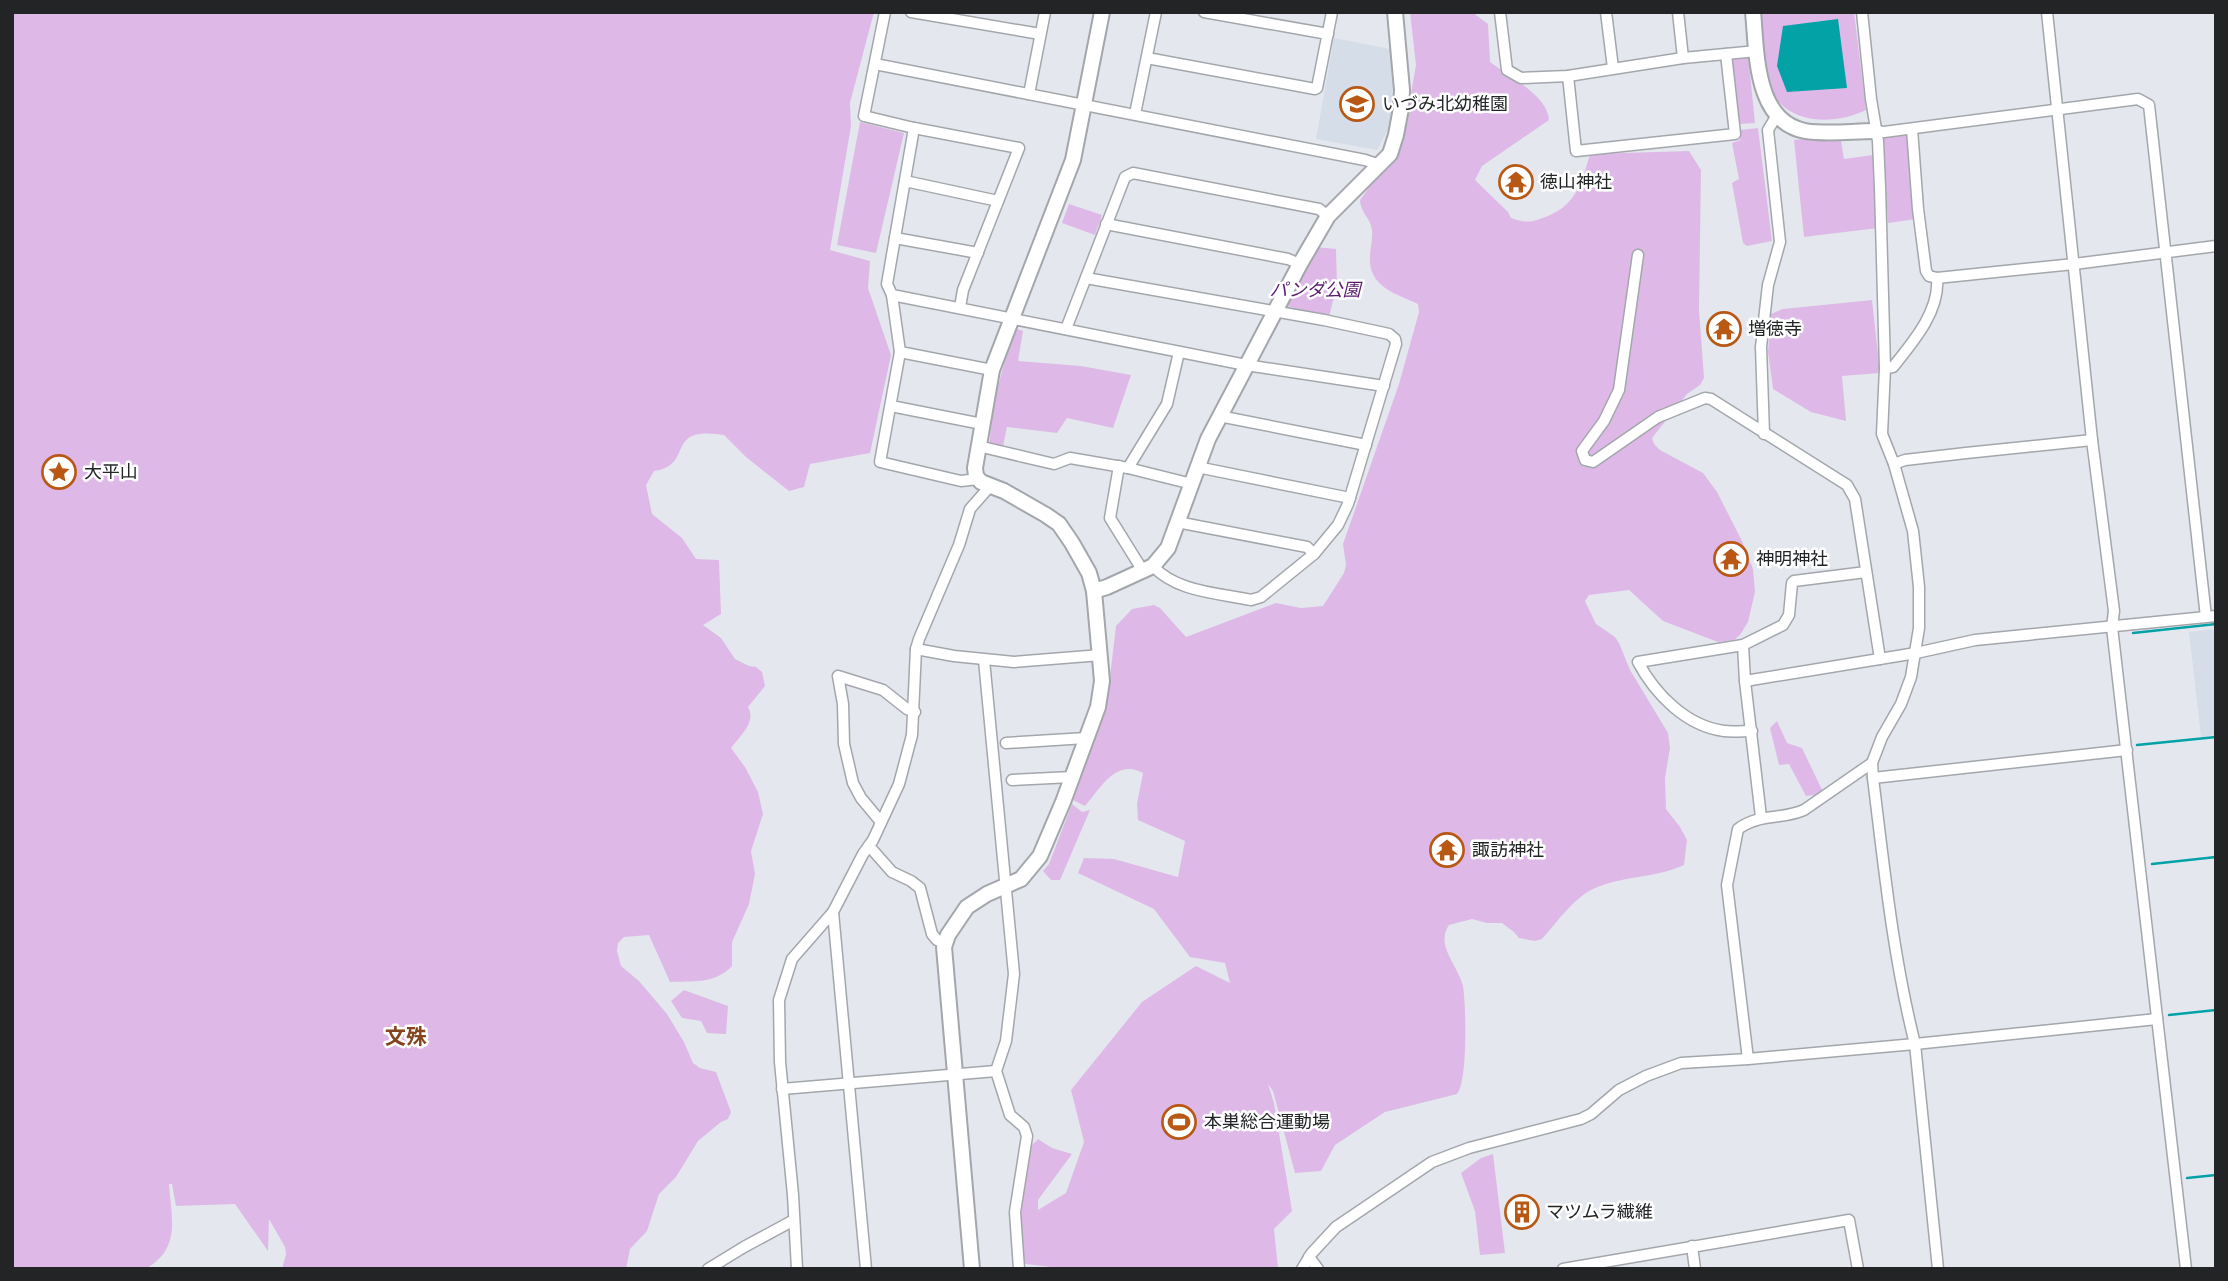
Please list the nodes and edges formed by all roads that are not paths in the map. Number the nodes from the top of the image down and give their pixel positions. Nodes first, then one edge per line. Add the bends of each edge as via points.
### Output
1 (885, 12) edge
2 (911, 12) edge
3 (1045, 12) edge
4 (1102, 12) edge
5 (1156, 12) edge
6 (1204, 12) edge
7 (1332, 12) edge
8 (1395, 12) edge
9 (1500, 12) edge
10 (1606, 12) edge
11 (1678, 12) edge
12 (1753, 12) edge
13 (1862, 12) edge
14 (2047, 12) edge
15 (1041, 34) junction
16 (1328, 34) junction
17 (1757, 51) junction
18 (1726, 54) junction
19 (1147, 58) junction
20 (1683, 58) junction
21 (875, 64) junction
22 (1613, 68) junction
23 (1567, 76) junction
24 (1029, 94) junction
25 (1084, 105) junction
26 (2057, 111) junction
27 (1135, 114) junction
28 (1777, 115) junction
29 (914, 128) junction
30 (1912, 129) junction
31 (1875, 131) junction
32 (1380, 165) junction
33 (905, 181) junction
34 (998, 201) junction
35 (1328, 216) junction
36 (1106, 224) junction
37 (895, 238) junction
38 (2216, 246) edge
39 (2166, 251) junction
40 (978, 253) junction
41 (1639, 255) dead end
42 (1300, 264) junction
43 (2074, 264) junction
44 (1086, 278) junction
45 (1937, 278) junction
46 (892, 295) junction
47 (960, 307) junction
48 (1275, 312) junction
49 (1012, 319) junction
50 (1066, 329) junction
51 (900, 352) junction
52 (1179, 352) junction
53 (1246, 366) junction
54 (1885, 368) junction
55 (992, 370) junction
56 (1384, 386) junction
57 (891, 407) junction
58 (1219, 416) junction
59 (982, 424) junction
60 (1764, 434) junction
61 (2092, 440) junction
62 (1366, 445) junction
63 (978, 446) junction
64 (1894, 464) junction
65 (1124, 467) junction
66 (1197, 467) junction
67 (984, 482) junction
68 (1192, 484) junction
69 (1350, 498) junction
70 (1177, 522) junction
71 (1314, 554) junction
72 (1148, 568) junction
73 (1866, 572) junction
74 (1094, 591) junction
75 (2211, 616) edge
76 (2112, 627) junction
77 (1743, 645) junction
78 (916, 649) junction
79 (1916, 653) junction
80 (1101, 654) junction
81 (1880, 659) junction
82 (984, 660) junction
83 (1745, 681) junction
84 (915, 712) junction
85 (1752, 731) junction
86 (1086, 738) junction
87 (1006, 743) dead end
88 (2127, 750) junction
89 (1872, 763) junction
90 (1072, 777) junction
91 (1873, 778) junction
92 (1012, 780) dead end
93 (1761, 817) junction
94 (881, 822) junction
95 (869, 846) junction
96 (1007, 886) junction
97 (833, 912) junction
98 (946, 942) junction
99 (2157, 1019) junction
100 (1914, 1044) junction
101 (1748, 1059) junction
102 (996, 1071) junction
103 (955, 1074) junction
104 (850, 1085) junction
105 (782, 1089) junction
106 (794, 1220) junction
107 (1692, 1247) junction
108 (1310, 1257) junction
109 (708, 1269) edge
110 (797, 1269) edge
111 (866, 1269) edge
112 (972, 1269) edge
113 (1019, 1269) edge
114 (1301, 1269) edge
115 (1318, 1269) edge
116 (1563, 1269) edge
117 (1695, 1269) edge
118 (1858, 1269) edge
119 (1938, 1269) edge
120 (2186, 1269) edge

1 - 21 street
2 - 15 street
3 - 15 street
4 - 25 street
5 - 19 street
6 - 16 street
7 - 16 street
8 - 32 street via 1401,108 1390,154
9 - 23 street via 1507,70 1521,78
10 - 22 street
11 - 20 street
12 - 17 street
13 - 31 street
14 - 26 street
15 - 24 street
16 - 19 street via 1315,89
17 - 18 street
17 - 28 street via 1761,86
18 - 20 street
18 - 23 street via 1735,134 1576,151
19 - 27 street
20 - 22 street
21 - 24 street
21 - 29 street via 864,116
22 - 23 street
24 - 25 street
25 - 27 street
25 - 49 street via 1073,160
26 - 30 street
26 - 39 street via 2138,99 2149,105
26 - 43 street
27 - 32 street
28 - 31 street via 1806,131
28 - 60 street via 1768,130 1780,242 1768,285 1762,336
29 - 33 street
29 - 34 street via 1019,148
30 - 31 street
30 - 45 street via 1926,271
31 - 54 street
32 - 35 street
33 - 34 street
33 - 37 street
34 - 40 street
35 - 36 street via 1319,209 1133,173 1125,177
35 - 42 street
36 - 42 street
36 - 44 street
37 - 40 street
37 - 46 street via 887,284
38 - 39 street
39 - 43 street
39 - 75 street
40 - 47 street
41 - 60 street via 1619,390 1582,451 1585,460 1593,462 1658,417 1705,398
42 - 48 street
43 - 45 street
43 - 61 street
44 - 48 street
44 - 50 street
45 - 54 street via 1936,297 1927,318 1894,367
46 - 47 street
46 - 51 street
47 - 49 street
48 - 53 street
48 - 56 street via 1389,334 1396,344
49 - 50 street
49 - 55 street
50 - 52 street
51 - 55 street
51 - 57 street
52 - 53 street
52 - 65 street via 1167,404
53 - 56 street
53 - 58 street
54 - 64 street via 1882,434
55 - 59 street
56 - 62 street
57 - 59 street
57 - 67 street via 880,462
58 - 62 street
58 - 66 street
59 - 63 street
60 - 73 street via 1852,491
61 - 64 street
61 - 76 street via 2111,584
62 - 69 street
63 - 65 street via 1054,464 1070,458
63 - 67 street via 975,468
64 - 79 street via 1913,531 1919,587
65 - 68 street
65 - 72 street via 1110,518
66 - 68 street
66 - 69 street
67 - 74 street via 1059,524 1089,573
67 - 78 street
68 - 70 street
69 - 71 street via 1338,525
70 - 71 street via 1307,547
70 - 72 street via 1168,548
71 - 72 street via 1251,600 1184,586
72 - 74 street
73 - 77 street via 1794,581 1783,625
73 - 81 street
74 - 80 street
75 - 76 street
76 - 79 street via 1975,640
76 - 88 street
77 - 83 street
77 - 85 street via 1638,662 1649,684 1675,709 1723,731
78 - 82 street
78 - 84 street
79 - 81 street
79 - 89 street via 1902,704
80 - 82 street via 1014,662
80 - 86 street via 1098,707
81 - 83 street
82 - 96 street
83 - 85 street
84 - 94 street via 904,768
84 - 94 street via 883,690 838,676 853,783
85 - 93 street
86 - 87 street
86 - 90 street
88 - 91 street
88 - 99 street
89 - 91 street
89 - 93 street via 1804,810
90 - 92 street
90 - 96 street via 1040,856 1021,879
91 - 100 street
93 - 101 street via 1738,829 1727,885
94 - 95 street
95 - 97 street
95 - 98 street via 892,872 920,888 932,934
96 - 98 street via 967,907
96 - 102 street via 1014,974 1006,1041
97 - 104 street
97 - 105 street via 792,960 779,1000
98 - 103 street
99 - 100 street
99 - 120 street
100 - 101 street
100 - 119 street
101 - 108 street via 1681,1063 1619,1090 1581,1119 1432,1162 1336,1227
102 - 103 street
102 - 113 street via 1010,1115 1027,1136 1015,1213
103 - 104 street
103 - 112 street
104 - 105 street
104 - 111 street
105 - 106 street
106 - 109 street
106 - 110 street
107 - 116 street
107 - 117 street
107 - 118 street via 1849,1220
108 - 114 street
108 - 115 street

